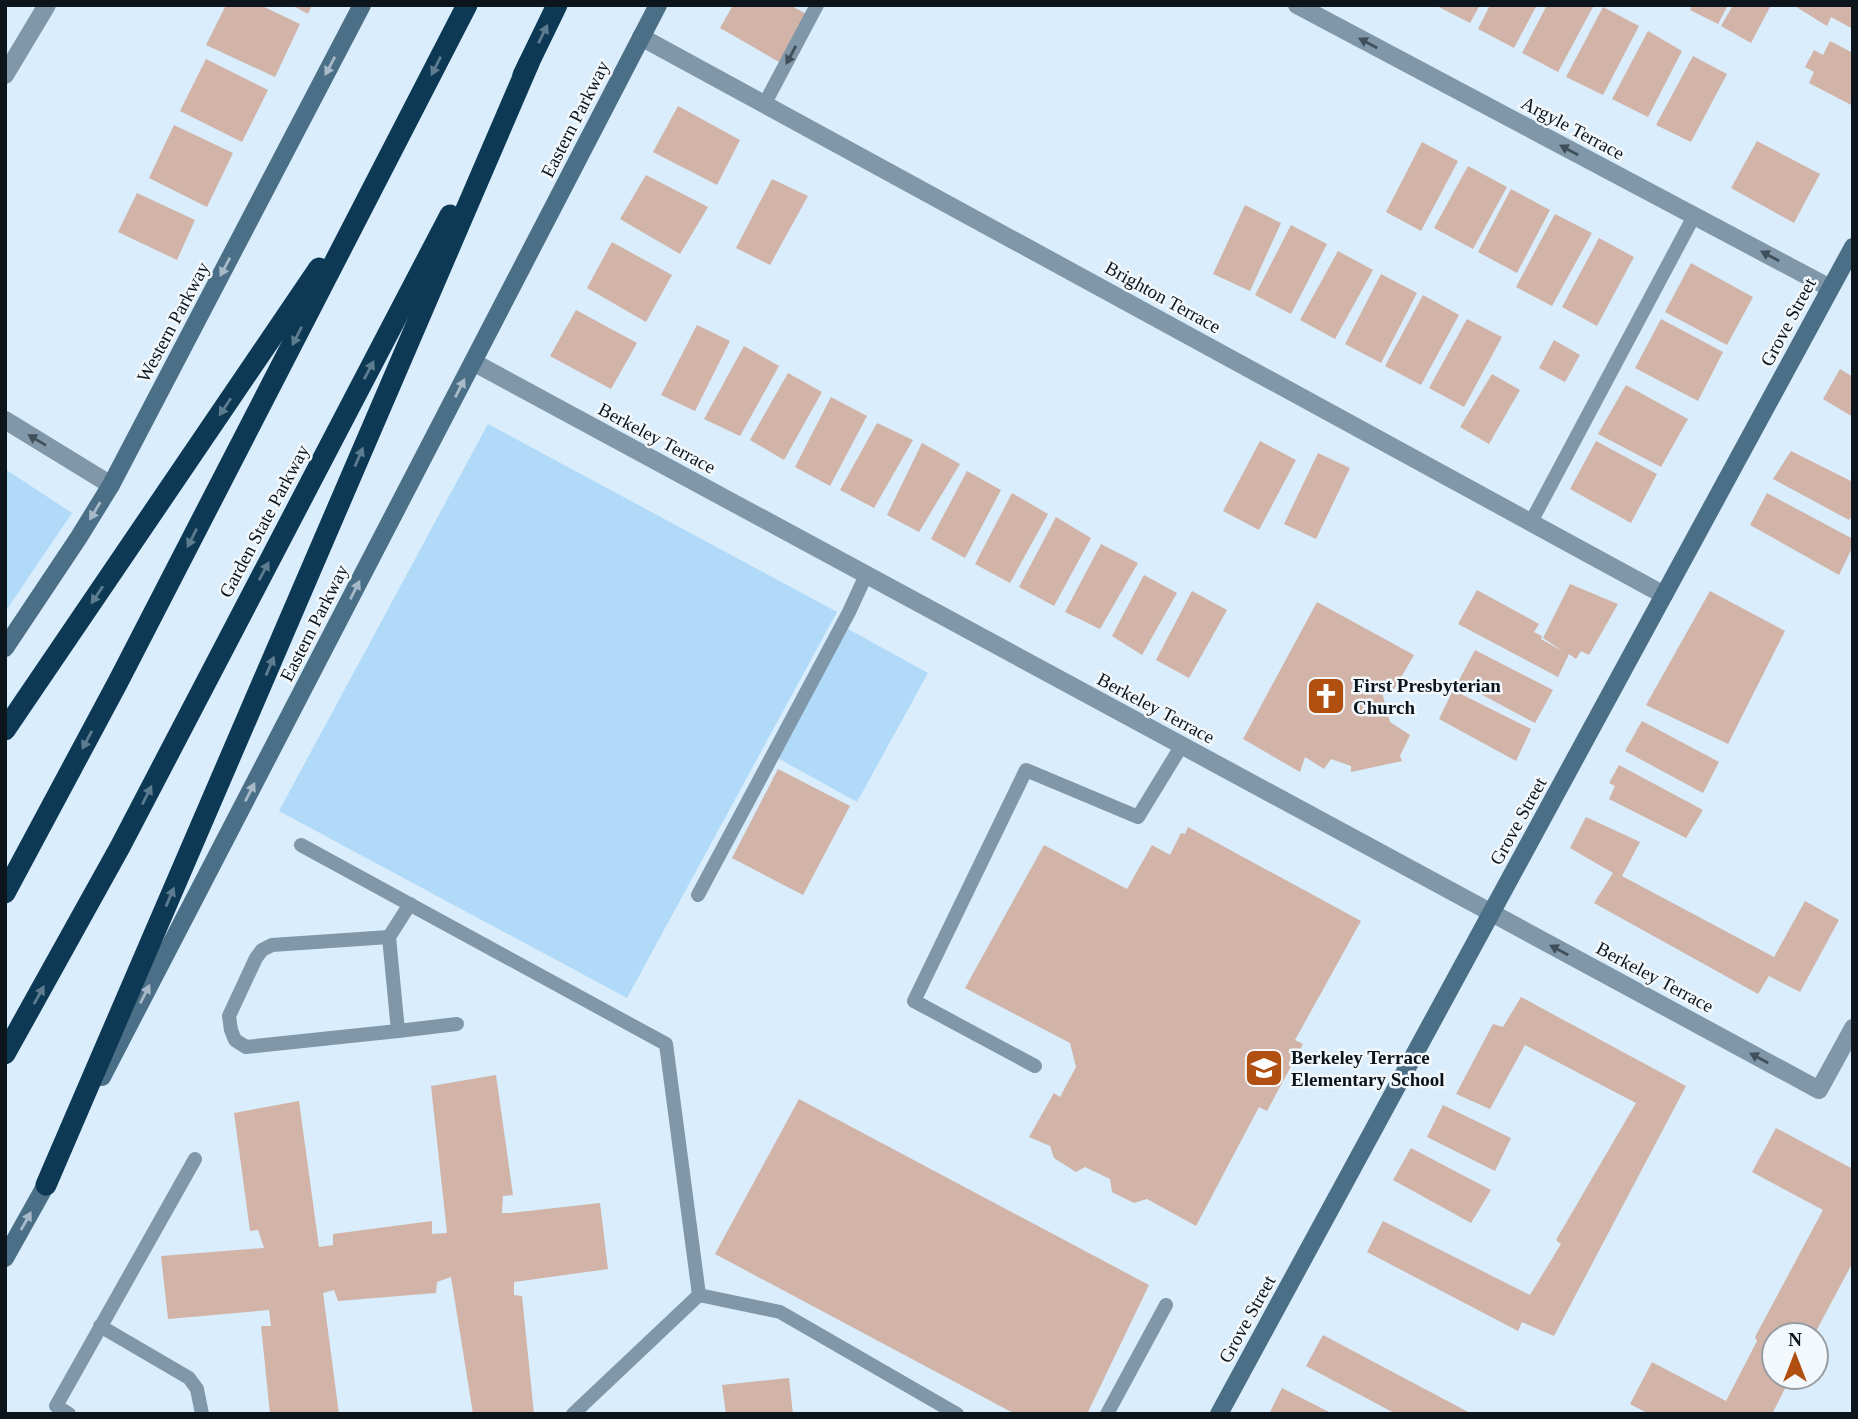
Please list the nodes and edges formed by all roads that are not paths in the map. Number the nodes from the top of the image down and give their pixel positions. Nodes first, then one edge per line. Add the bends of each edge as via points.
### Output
1 (47, 5) edge
2 (362, 5) edge
3 (467, 5) edge
4 (557, 5) edge
5 (658, 5) edge
6 (817, 5) edge
7 (1297, 5) edge
8 (641, 37) junction
9 (529, 63) junction
10 (5, 75) edge
11 (764, 105) junction
12 (373, 188) junction
13 (1693, 216) junction
14 (1853, 247) edge
15 (1830, 288) junction
16 (473, 362) junction
17 (5, 420) edge
18 (111, 485) junction
19 (1531, 522) junction
20 (866, 575) junction
21 (1664, 595) junction
22 (5, 648) edge
23 (5, 730) edge
24 (1182, 746) junction
25 (301, 845) dead end
26 (5, 892) edge
27 (698, 895) dead end
28 (410, 904) junction
29 (1491, 913) junction
30 (388, 937) junction
31 (457, 1024) dead end
32 (1853, 1028) edge
33 (398, 1031) junction
34 (5, 1054) edge
35 (1035, 1066) dead end
36 (195, 1159) dead end
37 (46, 1185) junction
38 (5, 1258) edge
39 (699, 1295) junction
40 (1166, 1306) dead end
41 (100, 1326) junction
42 (53, 1410) edge
43 (69, 1414) edge
44 (201, 1414) edge
45 (573, 1414) edge
46 (957, 1414) edge
47 (1107, 1414) edge
48 (1219, 1414) edge

1 - 10 street
2 -> 18 main road, Western Parkway
3 -> 12 highway
9 -> 4 highway, Garden State Parkway
5 - 8 main road, Eastern Parkway
6 -> 11 lane
13 -> 7 street, Argyle Terrace
8 - 11 street, Brighton Terrace
8 - 16 main road, Eastern Parkway
34 -> 9 highway, Garden State Parkway via 120,847
37 -> 9 highway
11 - 19 street, Brighton Terrace
12 -> 23 highway
12 -> 26 highway
15 -> 13 street, Argyle Terrace
13 - 19 lane
14 - 15 main road, Grove Street
15 - 21 main road, Grove Street
16 - 20 street, Berkeley Terrace
37 -> 16 main road, Eastern Parkway
18 -> 17 street
18 -> 22 main road, Western Parkway
19 - 21 street, Brighton Terrace
20 - 24 street, Berkeley Terrace
20 - 27 lane
21 - 29 main road, Grove Street
24 - 29 street, Berkeley Terrace
24 - 35 lane via 1138,817 1027,770 914,1001
25 - 28 lane
28 - 30 lane
28 - 39 lane via 666,1044
32 -> 29 street, Berkeley Terrace via 1819,1090
29 - 48 main road, Grove Street
30 - 33 lane
30 - 33 lane via 262,950 229,1016 235,1040 246,1047
31 - 33 lane
36 - 41 lane
38 -> 37 main road, Eastern Parkway
39 - 45 lane
39 - 46 lane via 780,1312
40 - 47 lane
41 - 42 lane
41 - 44 lane via 189,1378 197,1389
42 - 43 lane

